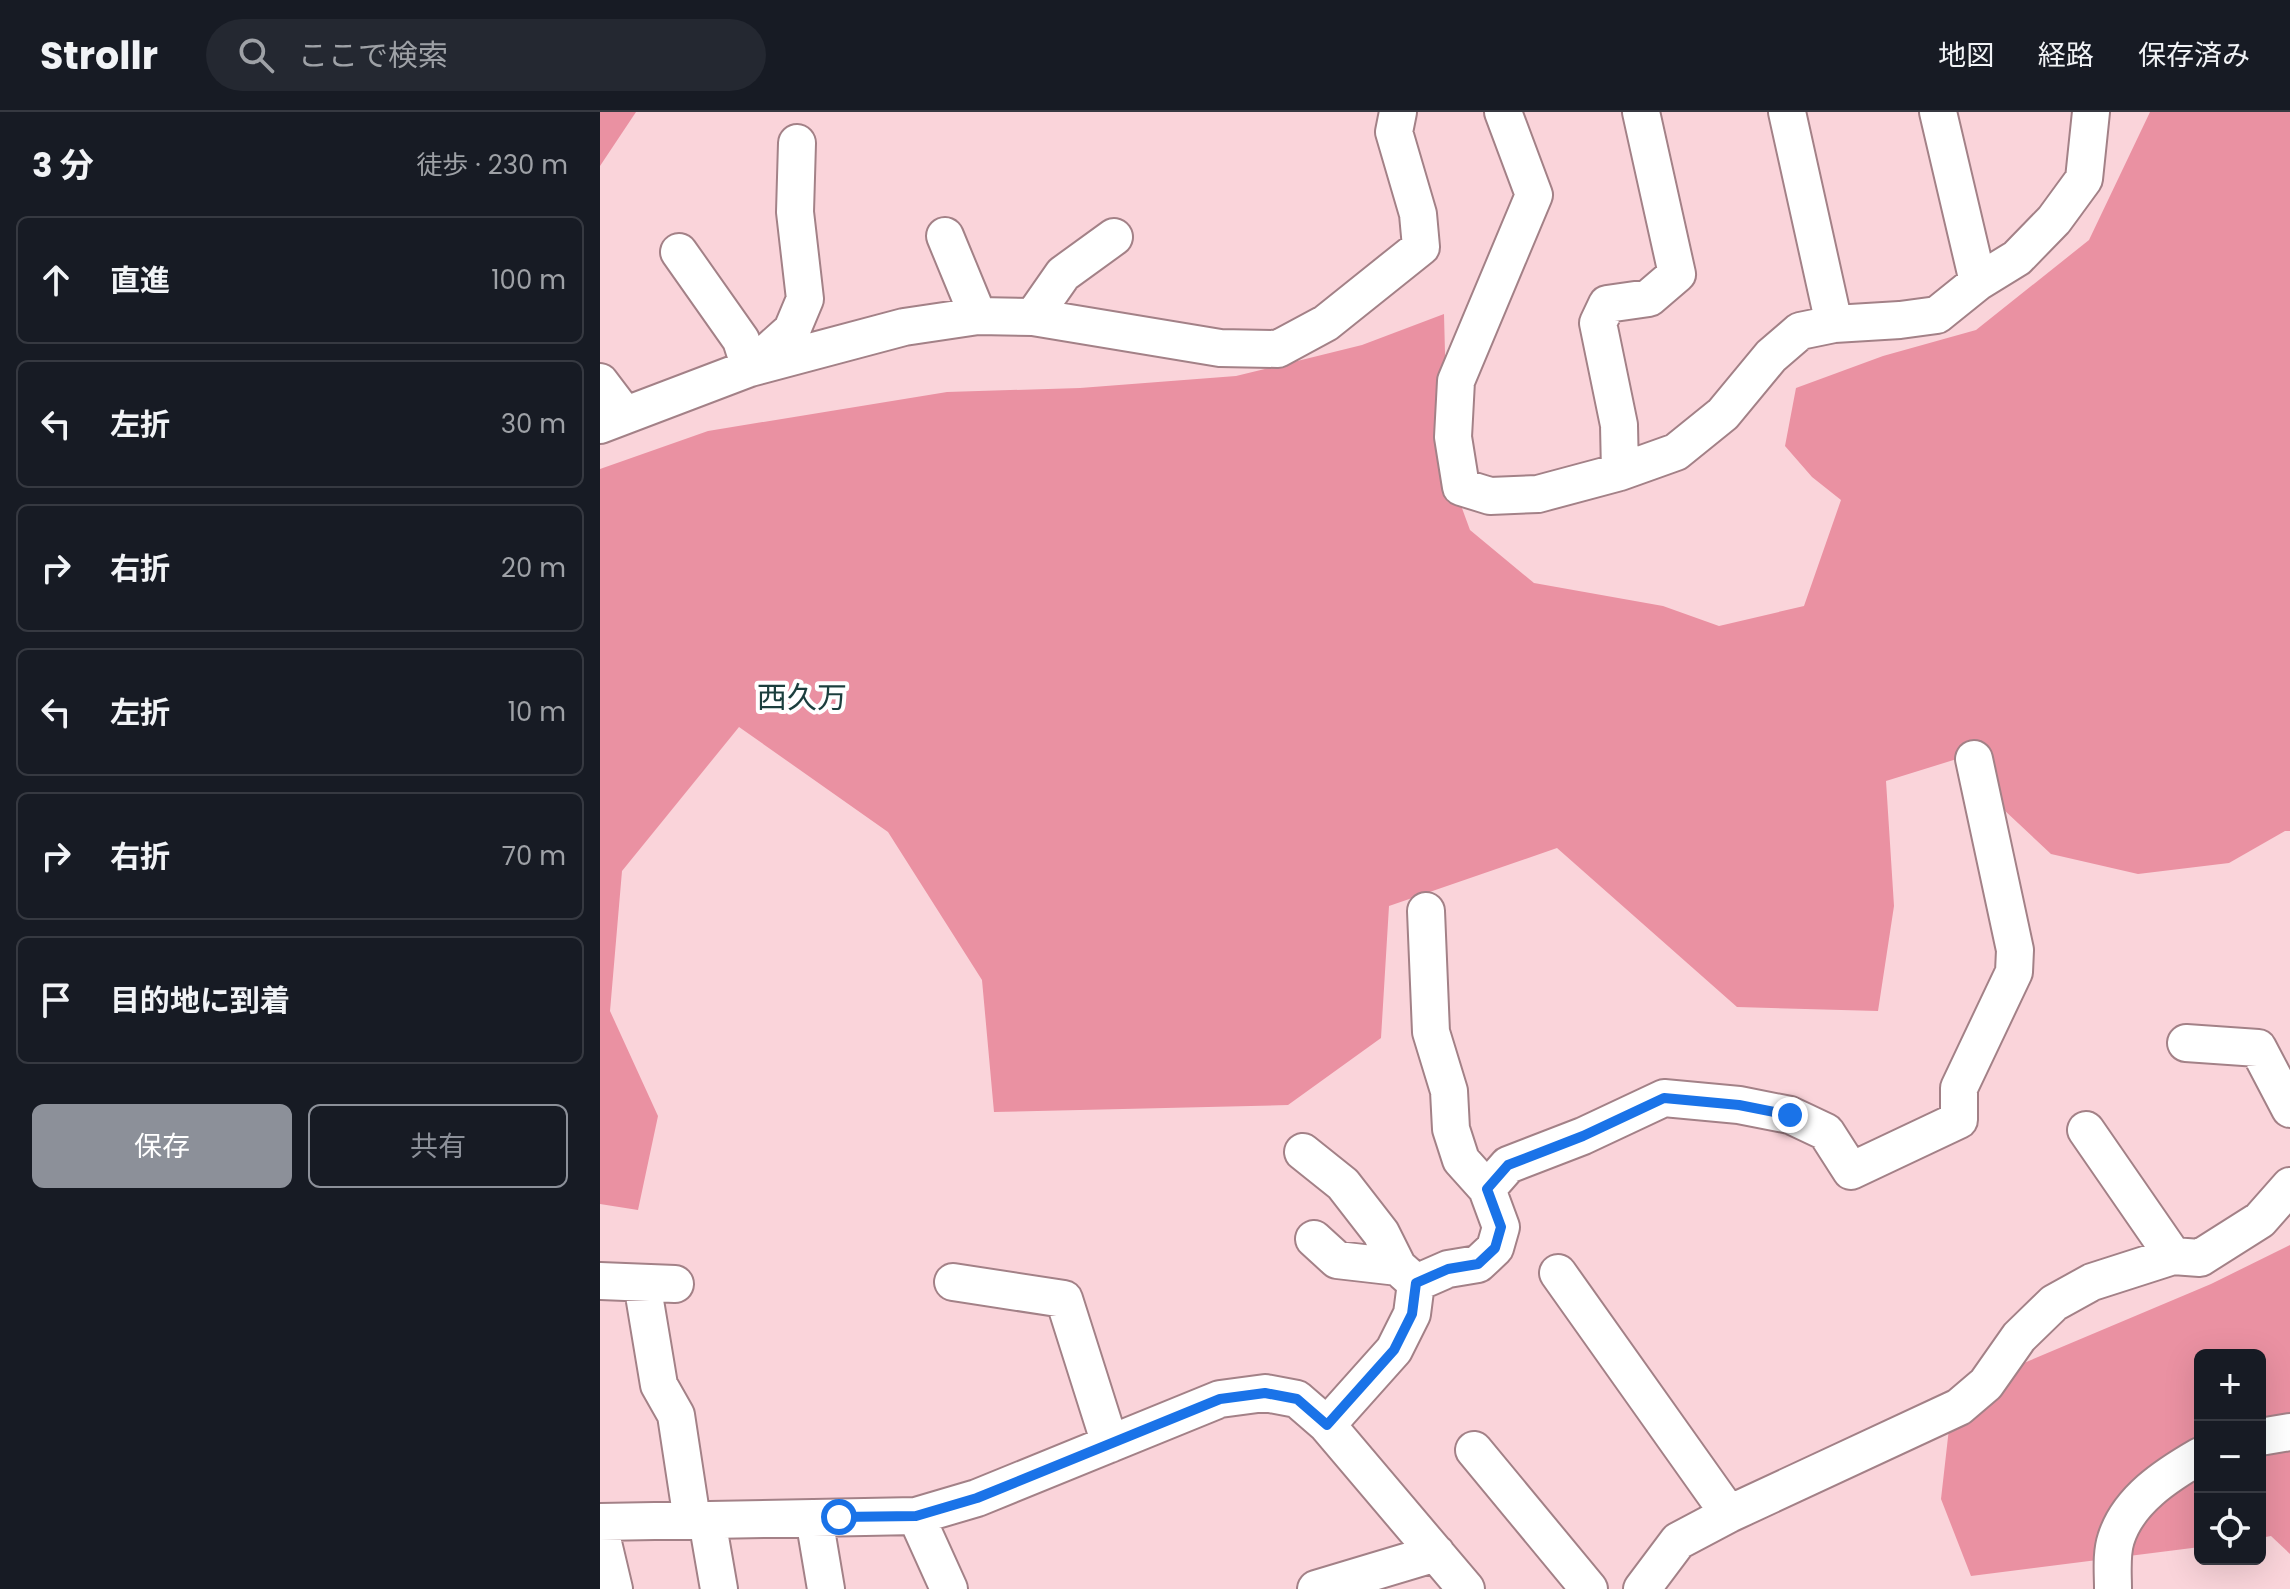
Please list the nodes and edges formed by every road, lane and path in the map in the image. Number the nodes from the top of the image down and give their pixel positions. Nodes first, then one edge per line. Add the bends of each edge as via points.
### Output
1 (1398, 112) edge
2 (1503, 112) edge
3 (1641, 112) edge
4 (1787, 112) edge
5 (1938, 112) edge
6 (2091, 112) edge
7 (797, 143) dead end
8 (945, 236) dead end
9 (1114, 237) dead end
10 (679, 252) dead end
11 (1978, 282) junction
12 (978, 316) junction
13 (1033, 317) junction
14 (1834, 324) junction
15 (750, 368) junction
16 (600, 382) edge
17 (612, 420) edge
18 (1620, 472) junction
19 (1974, 759) dead end
20 (1426, 911) dead end
21 (2186, 1043) dead end
22 (2290, 1109) edge
23 (2086, 1130) dead end
24 (1303, 1152) dead end
25 (2290, 1186) edge
26 (1487, 1189) junction
27 (1314, 1239) dead end
28 (2173, 1256) junction
29 (1558, 1273) dead end
30 (1407, 1275) junction
31 (600, 1281) edge
32 (953, 1282) dead end
33 (1327, 1425) junction
34 (2290, 1432) edge
35 (2266, 1436) edge
36 (1110, 1444) junction
37 (1474, 1450) dead end
38 (2194, 1460) edge
39 (1729, 1514) junction
40 (916, 1516) junction
41 (814, 1518) junction
42 (699, 1520) junction
43 (600, 1522) edge
44 (600, 1530) edge
45 (1436, 1553) junction
46 (614, 1589) edge
47 (719, 1589) edge
48 (826, 1589) edge
49 (949, 1589) edge
50 (1316, 1589) edge
51 (1466, 1589) edge
52 (1589, 1589) edge
53 (1642, 1589) edge
54 (2113, 1589) edge

1 - 13 street via 1394,132 1418,214 1421,247 1326,323 1278,349 1220,348
2 - 18 street via 1534,195 1456,381 1453,437 1461,487 1490,496 1538,494
3 - 18 street via 1677,274 1649,298 1607,304 1598,323 1619,425
4 - 14 street
5 - 11 street
6 - 11 street via 2084,179 2017,258
7 - 15 street via 795,212 805,299 792,330
8 - 12 street
9 - 13 street via 1063,274
10 - 15 street via 741,340
11 - 14 street via 1937,315
12 - 13 street
12 - 15 street via 904,327
14 - 18 street via 1800,331 1771,356 1723,414 1676,452
15 - 17 street
16 - 17 street
19 - 26 street via 2015,950 2014,972 1959,1088 1959,1120 1851,1171 1826,1132 1790,1115 1664,1098 1508,1165
20 - 26 street via 1431,1032 1449,1091 1451,1129 1461,1160
21 - 22 street via 2258,1048
23 - 28 street
24 - 30 street via 1343,1184
25 - 28 street via 2260,1220 2200,1258
26 - 30 street via 1501,1227 1495,1248 1478,1264
27 - 30 street via 1337,1260
28 - 39 street via 2092,1282 2054,1303 2019,1337 1986,1384 1959,1407
29 - 39 street
30 - 33 street via 1412,1314 1394,1350
31 - 42 street via 658,1284 659,1385 676,1415
32 - 36 street via 1064,1299
33 - 36 street via 1297,1399 1265,1393 1220,1399
33 - 45 street
34 - 35 street
36 - 40 street via 977,1498
37 - 52 street
38 - 54 street via 2152,1487 2122,1525 2115,1540
39 - 53 street via 1678,1541
40 - 41 street
40 - 49 street
41 - 42 street
41 - 48 street
42 - 43 street
42 - 47 street
44 - 46 street
45 - 50 street
45 - 51 street

